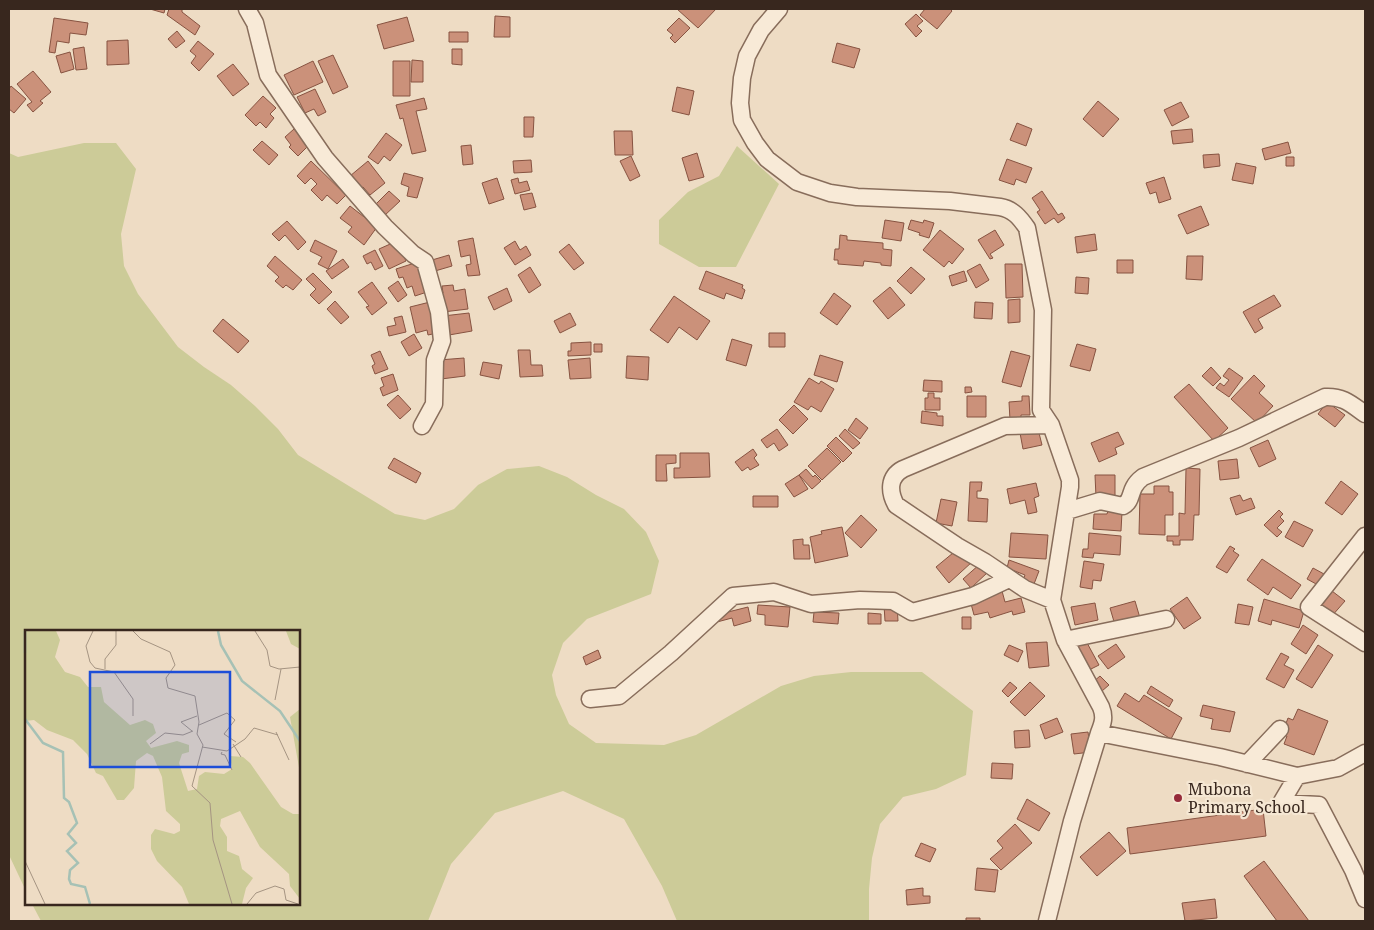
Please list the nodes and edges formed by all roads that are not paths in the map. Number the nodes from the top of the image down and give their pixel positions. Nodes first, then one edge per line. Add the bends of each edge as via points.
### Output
1 (247, 9) edge
2 (779, 9) edge
3 (1365, 414) edge
4 (1051, 425) junction
5 (422, 426) dead end
6 (1067, 511) junction
7 (1365, 536) edge
8 (1009, 579) junction
9 (1052, 600) junction
10 (1166, 619) dead end
11 (1065, 640) junction
12 (1365, 643) edge
13 (590, 699) dead end
14 (1280, 729) dead end
15 (1099, 733) junction
16 (1365, 753) edge
17 (1248, 764) junction
18 (1297, 776) junction
19 (1365, 898) edge
20 (1046, 921) edge

1 - 5 street via 255,24 268,75 325,158 385,227 425,262 439,312 442,341 435,360 434,404
2 - 4 street via 761,30 747,56 742,78 742,120 755,143 767,159 797,182 830,193 1000,206 1020,219 1027,228 1043,310 1041,410
3 - 6 street via 1343,399 1325,397 1239,438 1143,477 1133,488 1126,505 1100,501
4 - 6 street via 1070,480
4 - 8 street via 1005,426 902,469 890,489 896,505
6 - 9 street
7 - 12 street via 1309,607
8 - 9 street
8 - 13 street via 973,596 912,612 893,601 811,604 774,592 733,596 671,654 618,696
9 - 11 street
10 - 11 street
11 - 15 street via 1104,715
14 - 17 street
15 - 17 street
15 - 20 street
16 - 18 street via 1338,768
17 - 18 street
18 - 19 street via 1281,803 1319,805

